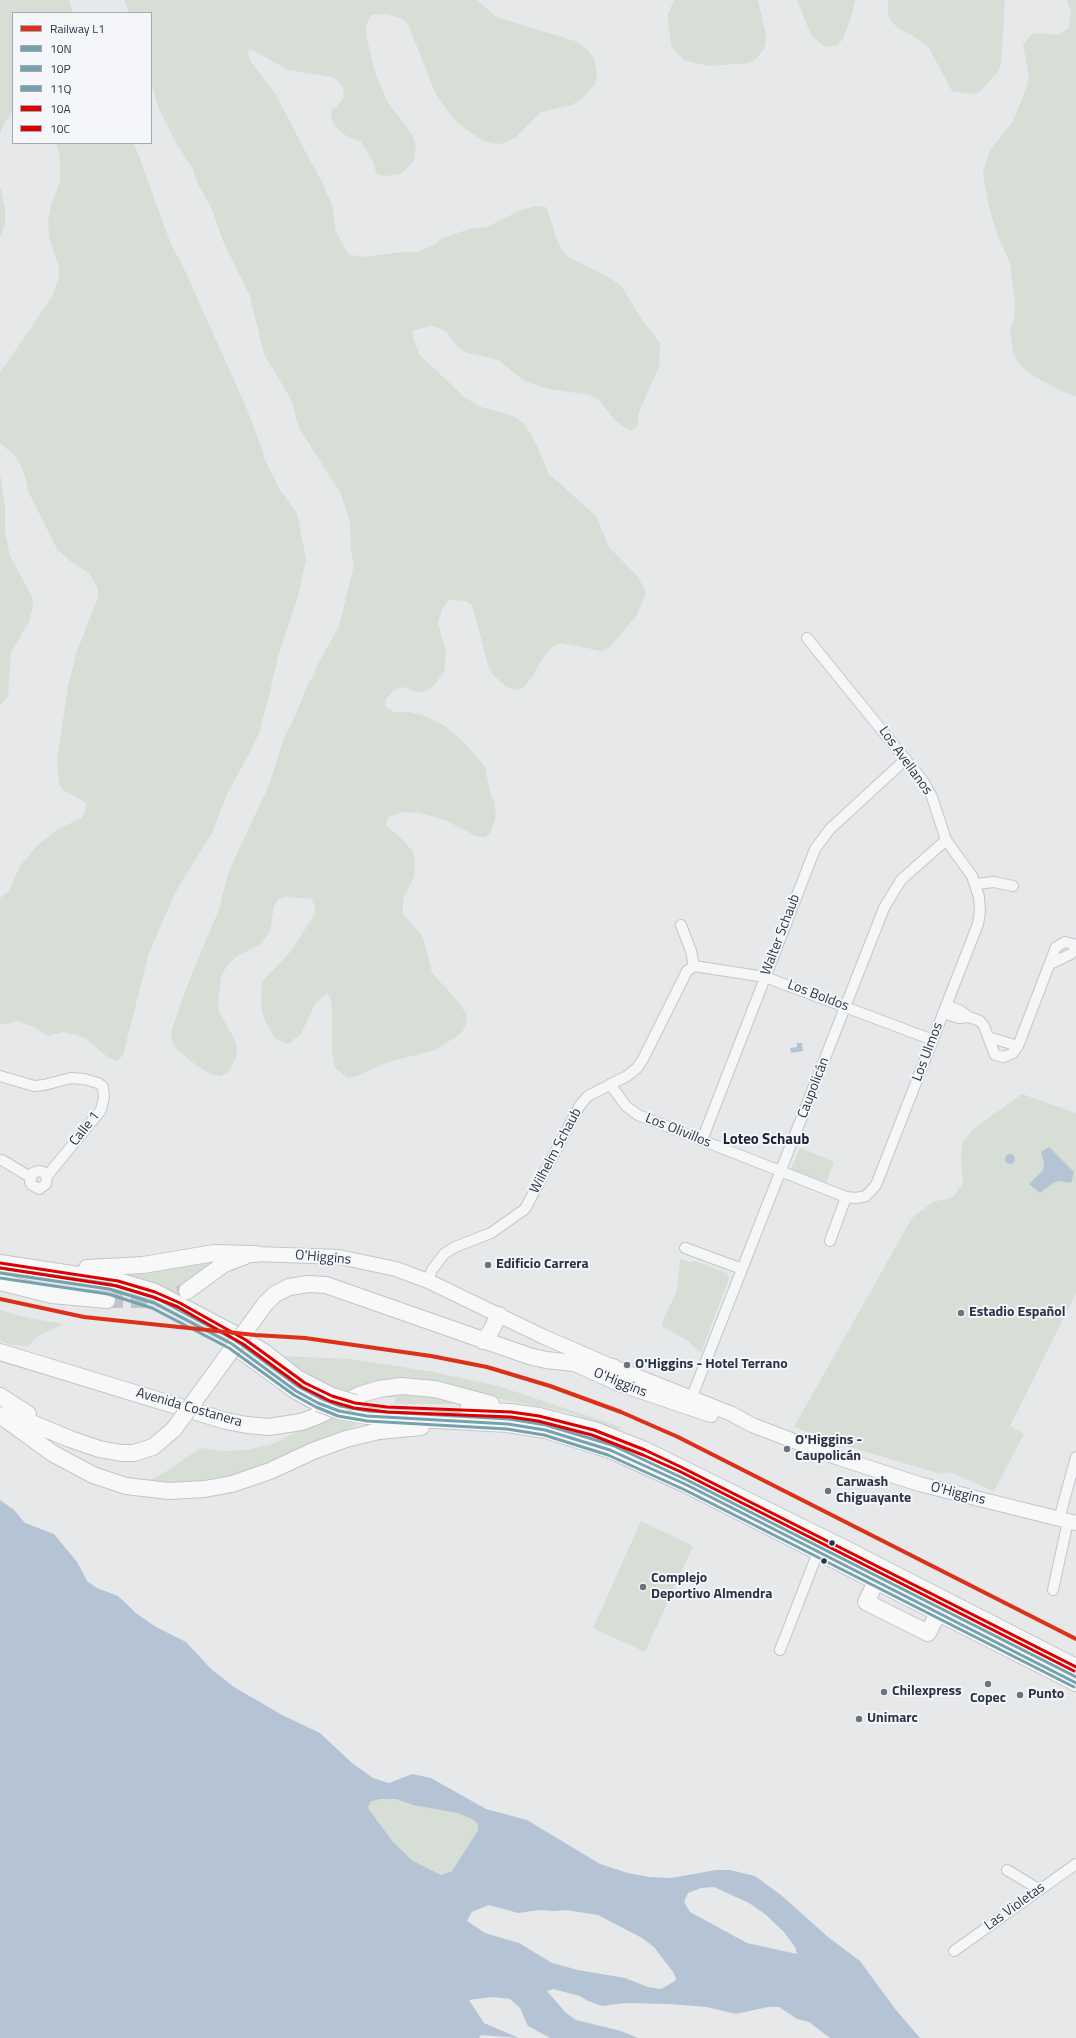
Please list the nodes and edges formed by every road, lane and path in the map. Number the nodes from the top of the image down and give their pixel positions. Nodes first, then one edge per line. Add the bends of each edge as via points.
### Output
1 (807, 638) dead end
2 (906, 759) junction
3 (946, 840) junction
4 (976, 884) junction
5 (1013, 886) dead end
6 (682, 925) dead end
7 (1050, 964) dead end
8 (694, 966) junction
9 (765, 976) junction
10 (845, 1007) junction
11 (944, 1009) junction
12 (988, 1037) junction
13 (933, 1040) junction
14 (1018, 1046) junction
15 (0, 1076) edge
16 (610, 1084) junction
17 (702, 1140) junction
18 (2, 1160) dead end
19 (781, 1171) junction
20 (47, 1176) junction
21 (30, 1178) junction
22 (846, 1197) junction
23 (830, 1240) dead end
24 (685, 1248) dead end
25 (210, 1253) junction
26 (256, 1254) junction
27 (0, 1263) edge
28 (35, 1269) junction
29 (742, 1270) junction
30 (214, 1272) junction
31 (0, 1274) edge
32 (428, 1281) junction
33 (0, 1282) edge
34 (98, 1282) junction
35 (187, 1291) tunnel mouth
36 (107, 1300) tunnel mouth
37 (499, 1315) junction
38 (212, 1327) junction
39 (483, 1341) junction
40 (0, 1352) edge
41 (574, 1363) junction
42 (613, 1367) junction
43 (0, 1396) edge
44 (324, 1400) junction
45 (689, 1403) junction
46 (0, 1409) edge
47 (0, 1415) edge
48 (539, 1416) junction
49 (482, 1421) junction
50 (70, 1439) junction
51 (1076, 1457) edge
52 (1068, 1521) edge
53 (818, 1552) junction
54 (893, 1573) junction
55 (876, 1582) junction
56 (1053, 1590) dead end
57 (938, 1613) junction
58 (780, 1650) dead end
59 (1076, 1667) edge
60 (1076, 1683) edge
61 (1076, 1864) edge
62 (1007, 1870) dead end
63 (1040, 1890) junction
64 (954, 1951) dead end

1 - 2 street, Los Avellanos
2 - 3 street, Los Avellanos via 932,797
2 - 9 street, Walter Schaub via 820,841 810,858
3 - 4 street, Los Avellanos
3 - 10 street, Caupolicán via 905,876 888,898
4 - 5 street via 994,882
4 - 11 street, Los Ulmos via 980,904 978,924
6 - 8 street
7 - 14 street
8 - 9 street, Los Boldos
8 - 16 street, Wilhelm Schaub via 684,975 640,1064 633,1072
9 - 10 street, Los Boldos
9 - 17 street, Walter Schaub
10 - 13 street, Los Boldos
10 - 19 street, Caupolicán
11 - 12 street via 959,1018 969,1017 982,1023
11 - 13 street, Los Ulmos
12 - 14 street
12 - 14 street via 994,1052 1000,1057 1013,1053
13 - 22 street, Los Ulmos via 876,1185 866,1196
15 - 20 street, Calle 1 via 34,1086 44,1086 71,1078 84,1078 103,1087 101,1110
16 - 17 street, Los Olivillos via 622,1102 634,1113
16 - 32 street, Wilhelm Schaub via 588,1096 580,1105 524,1209 491,1233 444,1254 432,1270
17 - 19 street, Los Olivillos
18 - 21 street, Calle 1
19 - 22 street, Los Olivillos
19 - 29 street, Caupolicán
20 - 21 street via 38,1171
20 - 21 street, Calle 1 via 46,1184 40,1189 32,1185
22 - 23 street
24 - 29 street
25 - 26 main road
25 - 28 main road via 134,1266
25 - 30 main road via 215,1261
26 - 30 main road via 234,1259
26 - 32 main road, O'Higgins via 313,1255 357,1260 396,1269
27 - 28 main road
28 - 34 main road
29 - 45 street, Caupolicán
30 - 35 main road
31 - 34 main road
32 - 37 main road, O'Higgins
33 - 36 main road via 52,1295
34 - 38 main road
37 - 39 main road
37 - 41 main road, O'Higgins
37 - 42 main road, O'Higgins
38 - 44 main road via 269,1357
38 - 44 main road via 290,1387
39 - 41 main road via 529,1356
39 - 50 main road, bridge via 326,1285 289,1287 275,1294 265,1304 174,1429 158,1444 134,1453 110,1452
40 - 48 main road, Avenida Costanera via 226,1421 247,1425 269,1427 301,1422 320,1416 359,1395 401,1386 435,1389
41 - 42 main road
41 - 45 main road, O'Higgins via 608,1380
42 - 45 main road, O'Higgins
43 - 50 main road
44 - 48 main road, bridge via 387,1407 496,1411
44 - 49 main road, bridge via 339,1411 367,1416
45 - 52 main road, O'Higgins via 902,1479
46 - 50 main road
47 - 49 main road via 52,1453 93,1475 134,1487 178,1491 240,1482 323,1447 367,1433
48 - 54 main road via 594,1430 644,1450
49 - 53 main road via 545,1430 610,1450 674,1478
51 - 52 street
52 - 56 street
53 - 55 main road
53 - 58 street
54 - 55 main road via 880,1577
54 - 59 main road
55 - 57 main road
55 - 57 main road via 866,1602 928,1633
57 - 60 main road
61 - 63 street, Las Violetas
62 - 63 street
63 - 64 street, Las Violetas

